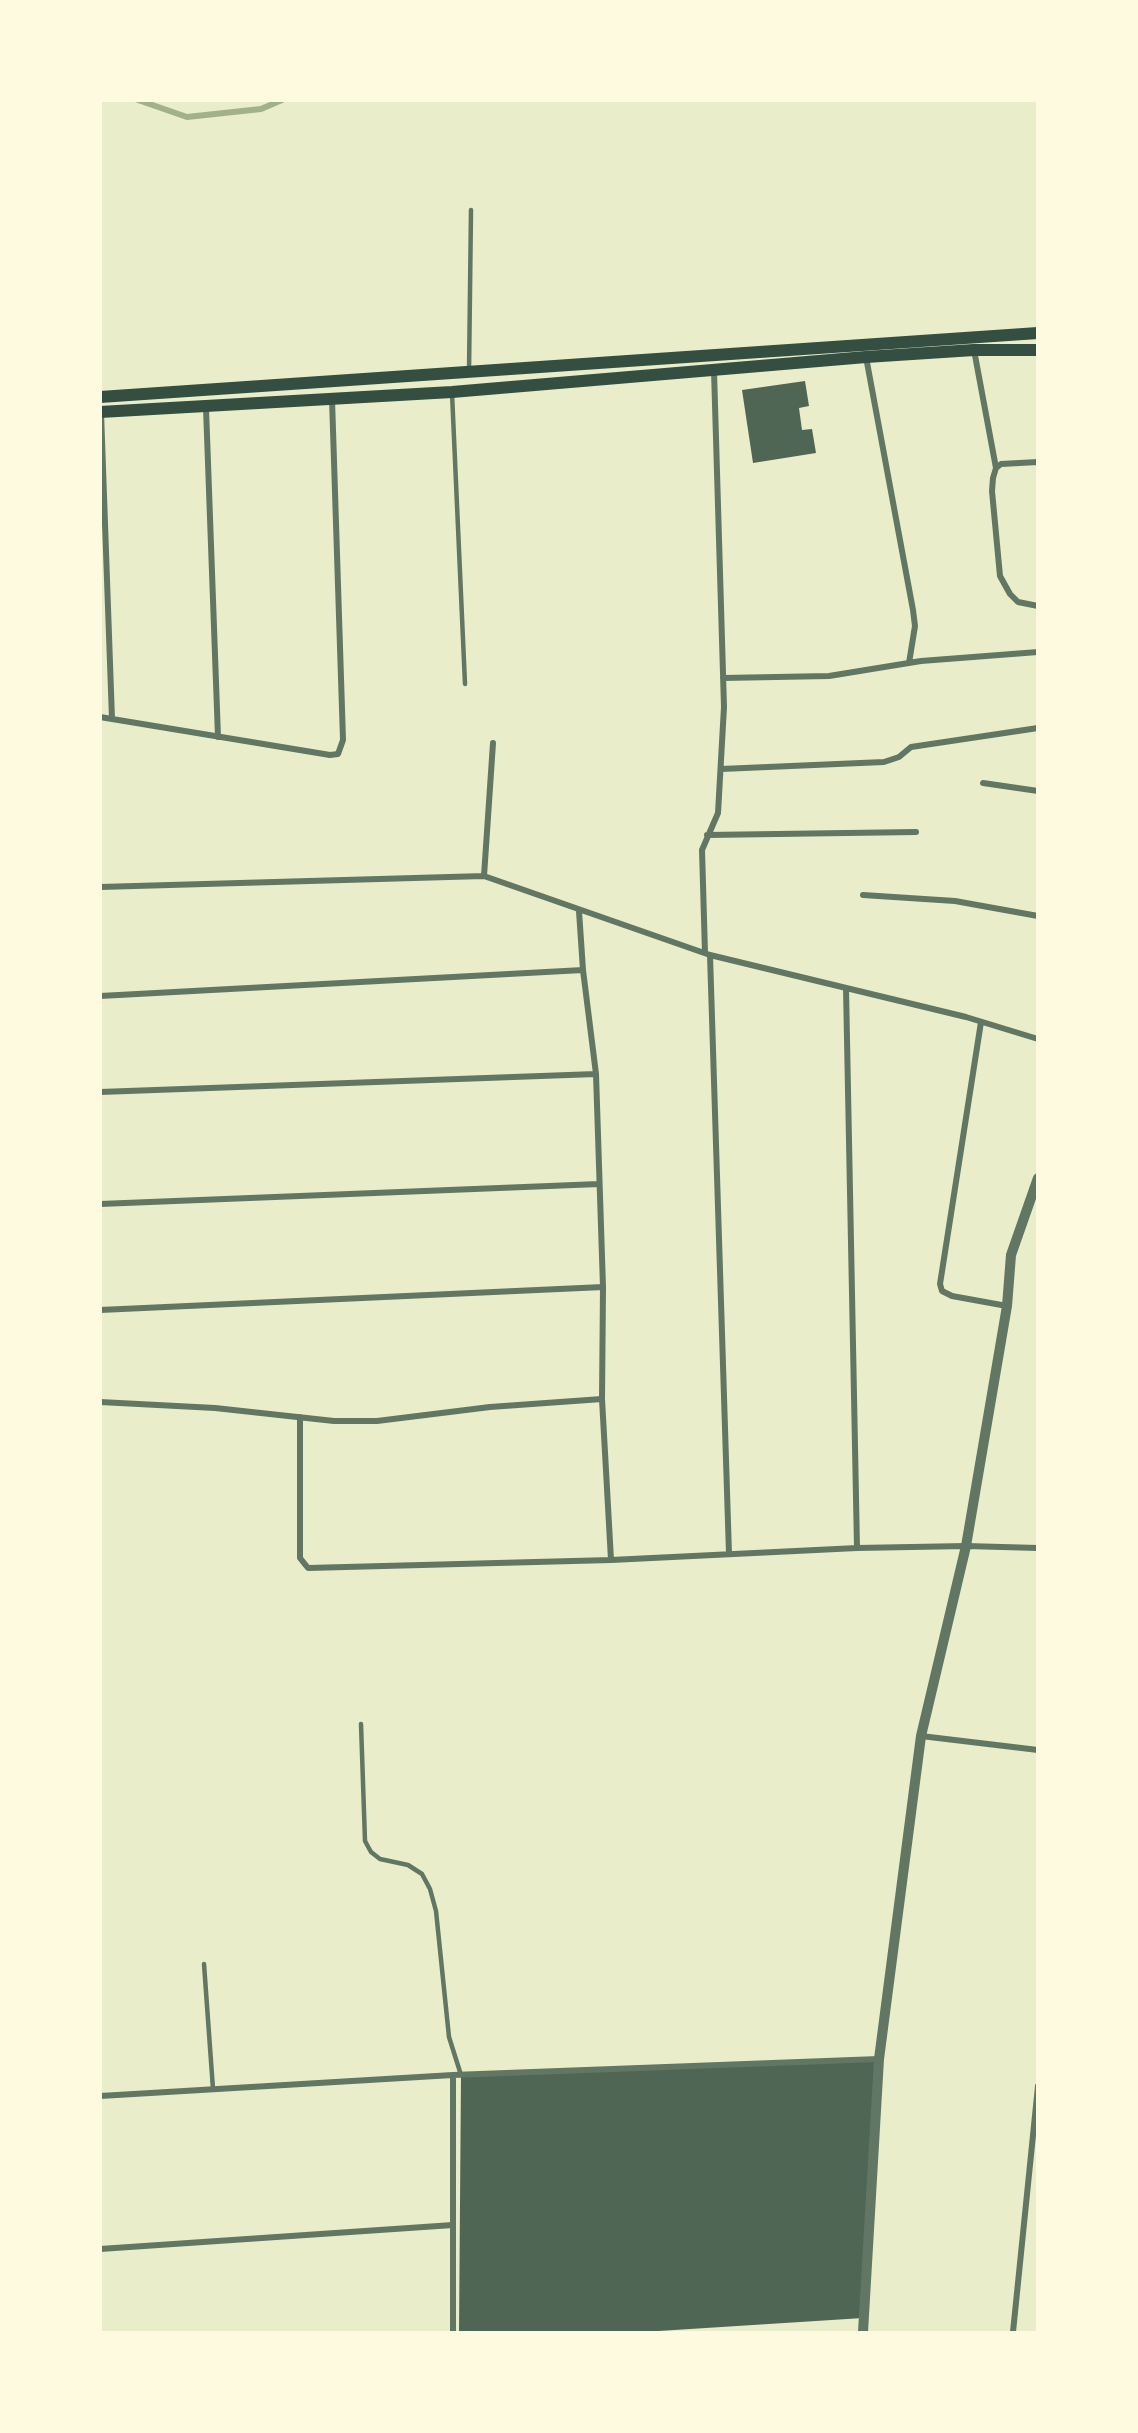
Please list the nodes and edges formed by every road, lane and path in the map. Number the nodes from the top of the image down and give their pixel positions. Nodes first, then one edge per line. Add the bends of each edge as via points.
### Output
1 (471, 210) dead end
2 (1038, 333) edge
3 (974, 350) junction
4 (1038, 350) edge
5 (866, 357) junction
6 (714, 371) junction
7 (469, 373) junction
8 (452, 392) junction
9 (100, 397) edge
10 (332, 399) junction
11 (206, 408) junction
12 (101, 412) edge
13 (1038, 462) edge
14 (996, 468) junction
15 (1038, 606) edge
16 (1038, 652) edge
17 (909, 663) junction
18 (723, 678) junction
19 (465, 684) dead end
20 (100, 717) edge
21 (112, 719) junction
22 (1038, 728) edge
23 (218, 737) junction
24 (493, 742) dead end
25 (721, 769) junction
26 (982, 783) dead end
27 (1038, 791) edge
28 (916, 832) dead end
29 (707, 835) junction
30 (484, 876) junction
31 (100, 887) edge
32 (863, 894) dead end
33 (579, 911) junction
34 (1038, 916) edge
35 (707, 954) junction
36 (583, 970) junction
37 (846, 988) junction
38 (100, 996) edge
39 (981, 1022) junction
40 (1038, 1039) edge
41 (596, 1074) junction
42 (100, 1092) edge
43 (1038, 1178) edge
44 (599, 1184) junction
45 (100, 1204) edge
46 (603, 1287) junction
47 (1007, 1306) junction
48 (100, 1310) edge
49 (602, 1400) junction
50 (100, 1402) edge
51 (300, 1418) junction
52 (966, 1546) junction
53 (857, 1548) junction
54 (1038, 1548) edge
55 (729, 1554) junction
56 (610, 1560) junction
57 (361, 1724) dead end
58 (921, 1736) junction
59 (1038, 1750) edge
60 (204, 1964) dead end
61 (879, 2059) junction
62 (457, 2075) junction
63 (1038, 2086) edge
64 (213, 2089) junction
65 (100, 2096) edge
66 (453, 2225) junction
67 (100, 2249) edge
68 (453, 2332) edge
69 (862, 2332) edge
70 (1013, 2332) edge

1 - 7 lane
2 - 7 main road
3 - 4 main road
3 - 5 main road
3 - 14 street
5 - 6 main road
5 - 17 street via 913,610 915,626
6 - 8 main road
6 - 18 street
7 - 9 main road
8 - 10 main road
8 - 19 lane
10 - 11 main road
10 - 23 street via 342,746 338,754 330,755
11 - 12 main road
11 - 23 street
12 - 21 street
13 - 14 street via 1010,462
14 - 15 street via 992,491 1000,576 1018,602
16 - 17 street
17 - 18 street via 829,676
18 - 25 street
20 - 21 street
21 - 23 street
22 - 25 street via 911,747 884,762
24 - 30 street
25 - 29 street via 718,813
26 - 27 street
28 - 29 street
29 - 35 street via 702,850
30 - 31 street
30 - 33 street
32 - 34 street via 955,901
33 - 35 street
33 - 36 street
35 - 37 street
35 - 55 street
36 - 38 street
36 - 41 street
37 - 39 street
37 - 53 street
39 - 40 street
39 - 47 street via 940,1284 942,1291 952,1296
41 - 42 street
41 - 44 street
43 - 47 street via 1011,1255
44 - 45 street
44 - 46 street
46 - 48 street
46 - 49 street
47 - 52 street
49 - 51 street via 490,1407 377,1421
49 - 56 street
50 - 51 street via 215,1408
51 - 56 street via 300,1558 308,1568
52 - 53 street
52 - 54 street
52 - 58 street
53 - 55 street
55 - 56 street
57 - 62 lane via 365,1841 380,1859 408,1865 422,1874 430,1889
58 - 59 street
58 - 61 street
60 - 64 lane
61 - 62 street
61 - 69 street
62 - 64 street
62 - 66 street
63 - 70 street
64 - 65 street
66 - 67 street
66 - 68 street

